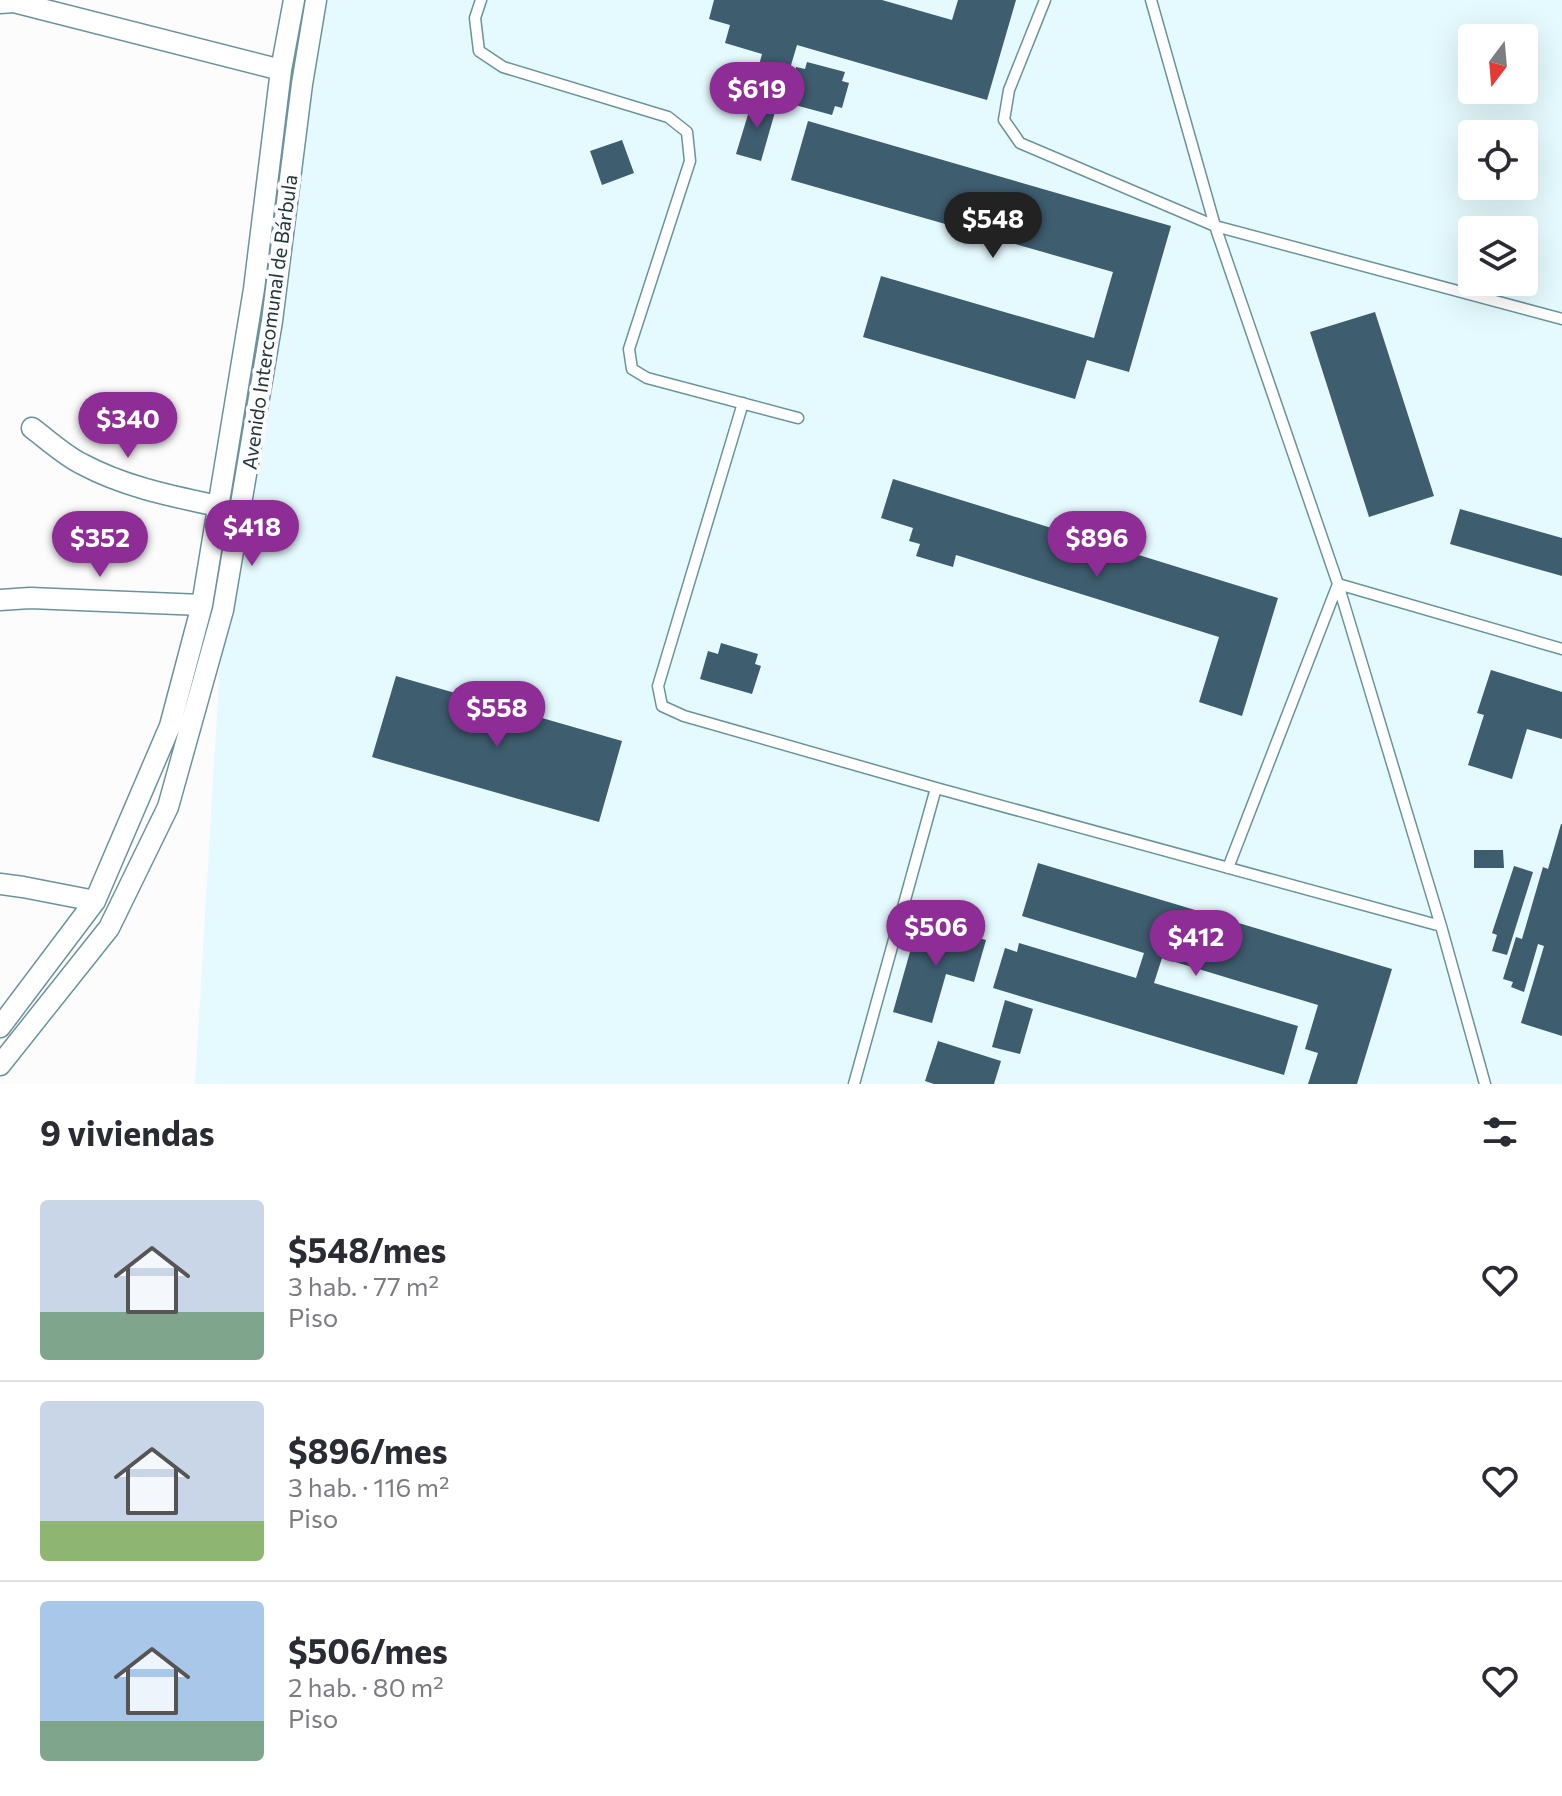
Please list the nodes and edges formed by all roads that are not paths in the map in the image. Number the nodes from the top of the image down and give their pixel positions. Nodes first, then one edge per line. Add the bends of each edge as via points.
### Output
1 (294, 0) edge
2 (316, 0) edge
3 (481, 0) edge
4 (1045, 0) edge
5 (1151, 0) edge
6 (0, 3) edge
7 (281, 70) junction
8 (1215, 226) junction
9 (1562, 319) edge
10 (743, 403) junction
11 (798, 418) dead end
12 (32, 428) dead end
13 (218, 506) junction
14 (1338, 584) junction
15 (0, 600) edge
16 (202, 605) junction
17 (1562, 649) edge
18 (936, 788) junction
19 (1228, 868) junction
20 (0, 884) edge
21 (95, 901) junction
22 (1441, 926) junction
23 (0, 1027) edge
24 (0, 1065) edge
25 (854, 1084) edge
26 (1485, 1084) edge

1 - 7 street, Avenido Intercomunal de Bárbula
2 - 24 street, Avenido Intercomunal de Bárbula via 272,321 223,610 168,807 109,928
3 - 10 lane via 475,18 479,51 503,67 668,117 687,132 690,161 629,349 632,369 647,378
4 - 8 lane via 1009,90 1004,120 1020,143
5 - 8 lane
6 - 7 street via 14,2
7 - 13 street, Avenido Intercomunal de Bárbula via 254,289
8 - 9 lane
8 - 14 lane
10 - 11 lane
10 - 18 lane via 658,686 662,706
12 - 13 street via 79,463 117,480
13 - 16 street, Avenido Intercomunal de Bárbula
14 - 17 lane
14 - 19 lane
14 - 22 lane
15 - 16 street
16 - 21 street, Avenido Intercomunal de Bárbula via 170,726
18 - 19 lane
18 - 25 lane
19 - 22 lane
20 - 21 street
21 - 23 street, Avenido Intercomunal de Bárbula
22 - 26 lane

